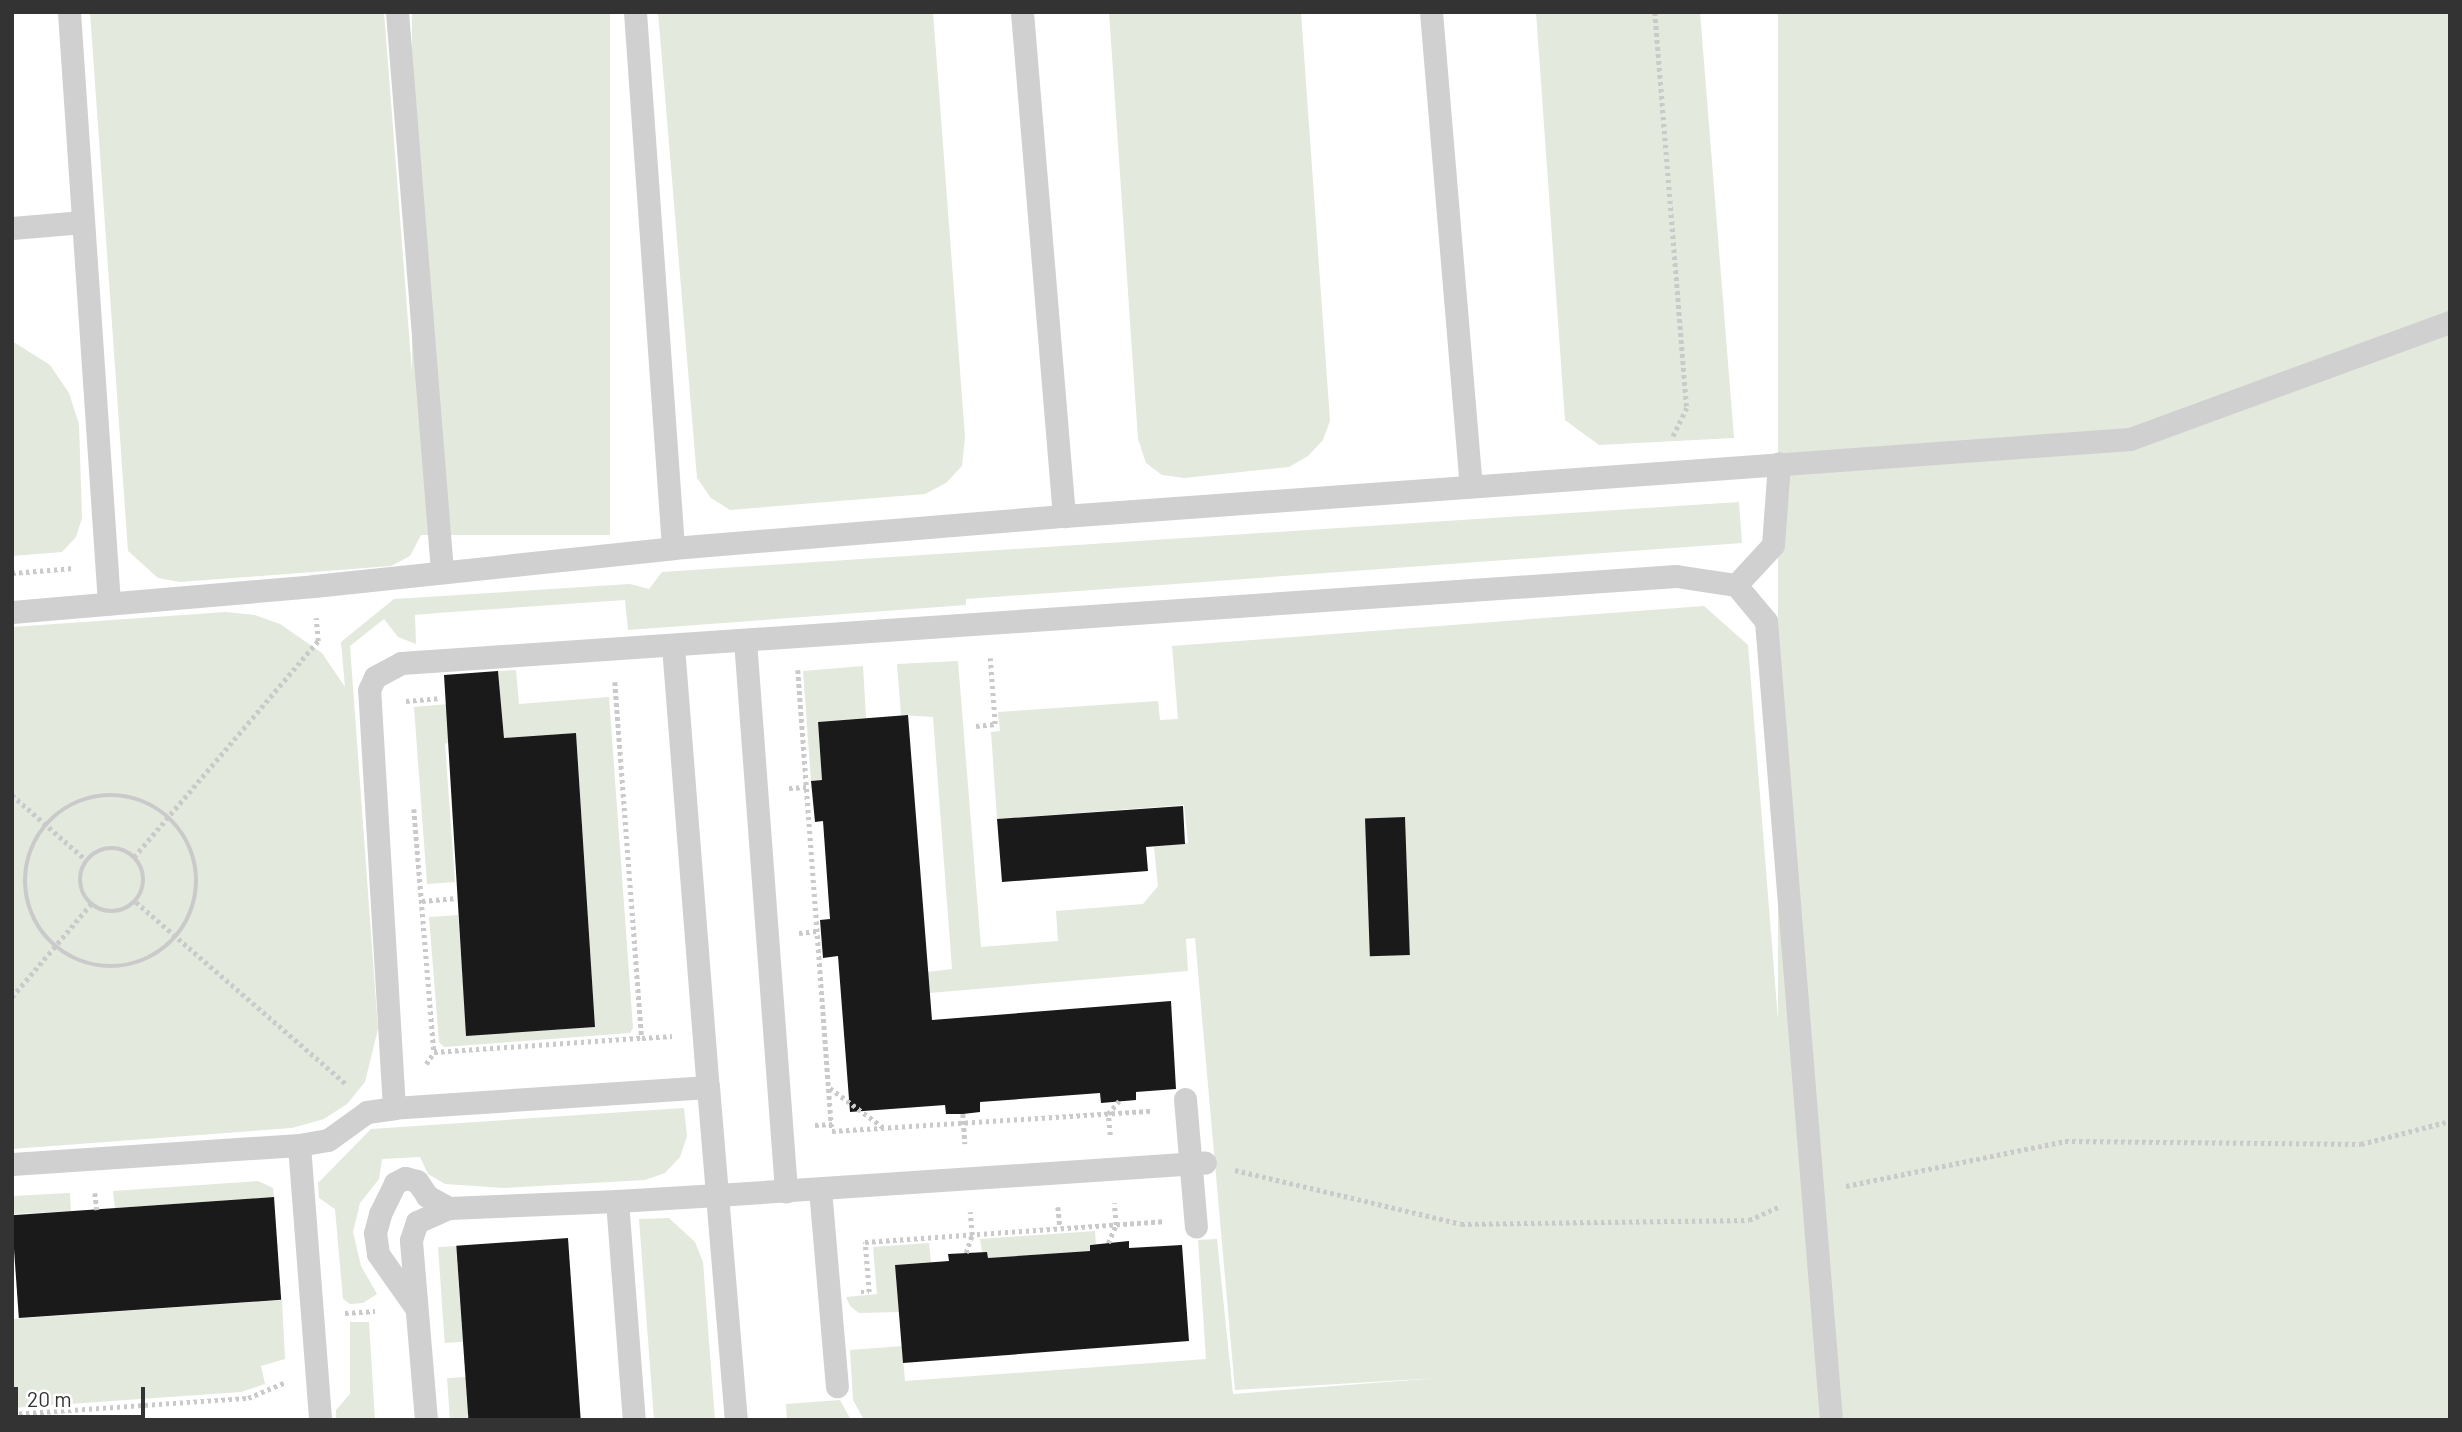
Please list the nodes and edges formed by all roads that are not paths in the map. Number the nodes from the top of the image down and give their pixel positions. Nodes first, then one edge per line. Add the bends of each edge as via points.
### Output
1 (69, 12) edge
2 (397, 12) edge
3 (635, 12) edge
4 (1022, 12) edge
5 (1431, 12) edge
6 (83, 222) junction
7 (12, 228) edge
8 (2450, 322) edge
9 (1779, 463) junction
10 (1471, 486) junction
11 (1064, 516) junction
12 (674, 548) junction
13 (442, 571) junction
14 (1736, 585) junction
15 (109, 604) junction
16 (12, 612) edge
17 (745, 640) junction
18 (674, 646) junction
19 (708, 1087) junction
20 (1185, 1099) dead end
21 (394, 1108) junction
22 (299, 1145) junction
23 (1198, 1163) junction
24 (12, 1164) edge
25 (820, 1189) junction
26 (786, 1191) junction
27 (718, 1195) junction
28 (617, 1201) junction
29 (449, 1209) junction
30 (1186, 1224) road end
31 (416, 1308) junction
32 (837, 1386) dead end
33 (320, 1420) edge
34 (426, 1420) edge
35 (634, 1420) edge
36 (736, 1420) edge
37 (1831, 1420) edge

1 - 6 lane
2 - 13 lane
3 - 12 lane
4 - 11 lane
5 - 10 lane
6 - 7 lane
6 - 15 lane
8 - 9 lane via 2130,439
9 - 10 lane
9 - 14 lane via 1773,545
10 - 11 lane
11 - 12 lane
12 - 13 lane
13 - 15 lane
14 - 17 lane via 1676,576
14 - 37 lane via 1766,621
15 - 16 lane
17 - 18 lane
17 - 26 lane
18 - 19 lane
18 - 21 lane via 401,663 375,677 369,690
19 - 21 lane
19 - 27 lane
20 - 23 lane
21 - 22 lane via 368,1112 328,1140
22 - 24 lane
22 - 33 lane
23 - 25 lane
23 - 30 lane
25 - 26 lane
25 - 32 lane
26 - 27 lane
27 - 28 lane
27 - 36 lane
28 - 29 lane
28 - 35 lane
29 - 31 lane via 433,1211 417,1222 411,1240
29 - 31 lane via 426,1196 417,1181 405,1178 395,1183 380,1214 375,1233 378,1254
31 - 34 lane

